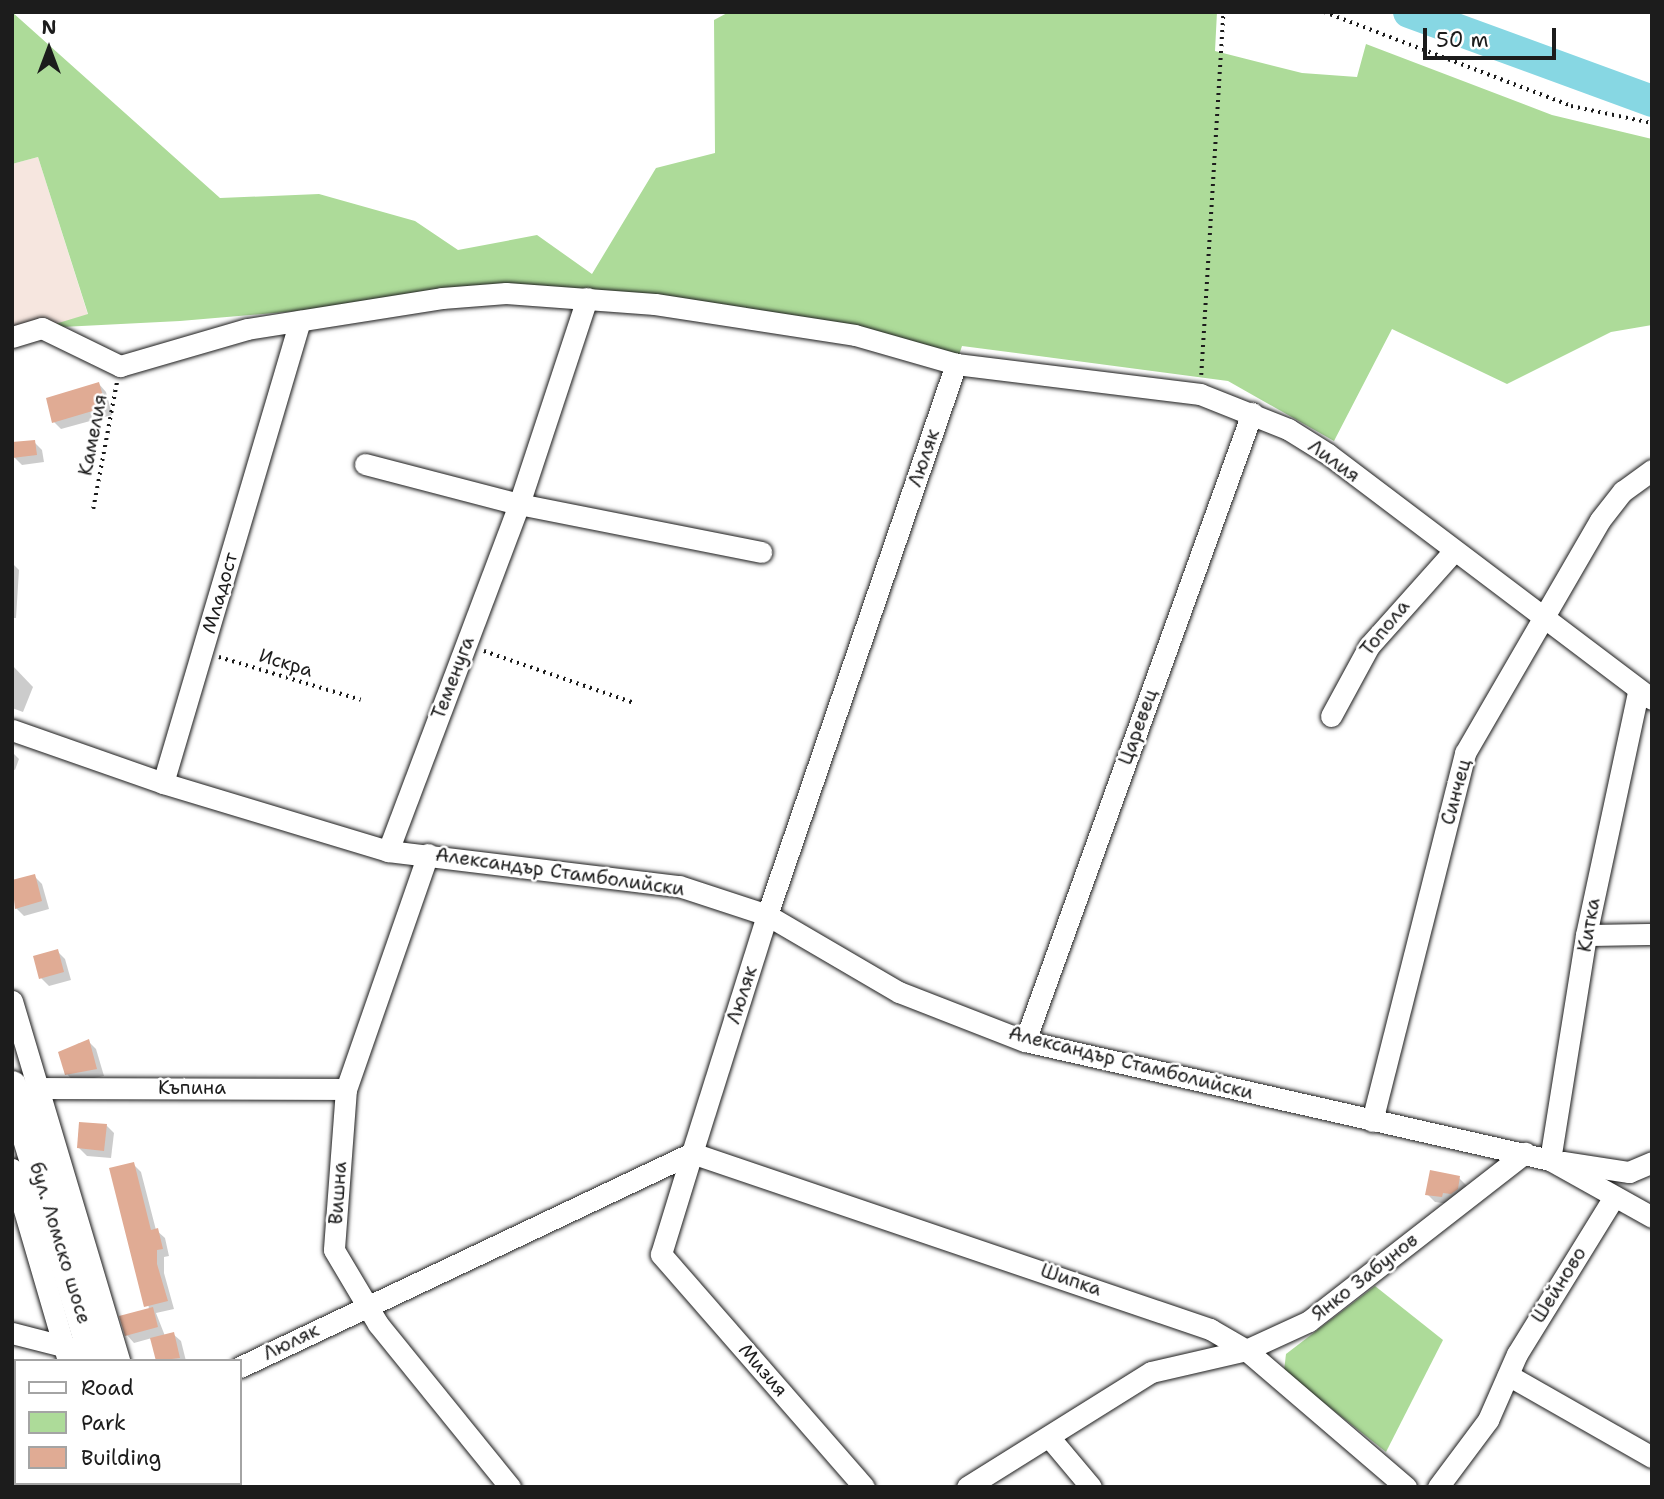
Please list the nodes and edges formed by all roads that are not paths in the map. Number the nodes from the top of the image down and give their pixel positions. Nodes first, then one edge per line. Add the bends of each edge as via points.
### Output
1 (587, 298) junction
2 (300, 321) junction
3 (12, 337) edge
4 (956, 364) junction
5 (1252, 413) junction
6 (365, 464) dead end
7 (1652, 470) edge
8 (519, 504) junction
9 (1454, 551) junction
10 (761, 552) dead end
11 (1544, 621) junction
12 (1645, 695) edge
13 (1331, 716) dead end
14 (12, 730) edge
15 (163, 783) junction
16 (388, 852) junction
17 (428, 854) junction
18 (767, 915) junction
19 (1652, 934) edge
20 (1586, 935) junction
21 (12, 1001) edge
22 (1024, 1041) junction
23 (25, 1087) edge
24 (345, 1088) junction
25 (1372, 1121) junction
26 (692, 1153) junction
27 (1525, 1153) junction
28 (1550, 1160) junction
29 (1652, 1161) edge
30 (12, 1169) edge
31 (1614, 1197) junction
32 (1652, 1217) edge
33 (366, 1306) junction
34 (12, 1333) edge
35 (1246, 1350) junction
36 (88, 1356) edge
37 (242, 1366) edge
38 (1508, 1375) junction
39 (1049, 1437) junction
40 (1652, 1457) edge
41 (510, 1487) edge
42 (864, 1487) edge
43 (967, 1487) edge
44 (1091, 1487) edge
45 (1406, 1487) edge
46 (1438, 1487) edge

1 - 2 street, Лилия via 506,293
1 - 4 street, Лилия via 855,334
1 - 8 street, Теменуга
2 - 3 street, Лилия via 247,329 120,366 42,328
2 - 15 street, Младост
4 - 5 street, Лилия via 1200,394
4 - 18 street, Люляк
5 - 9 street, Лилия via 1328,454
5 - 22 street, Царевец
6 - 8 street
7 - 11 street, Синчец via 1623,491 1600,520
8 - 10 street
8 - 16 street, Теменуга
9 - 11 street, Лилия
9 - 13 street, Топола via 1368,646
11 - 12 street, Лилия
11 - 25 street, Синчец via 1465,753
12 - 20 street, Китка
14 - 15 street, Александър Стамболийски
15 - 16 street, Александър Стамболийски
16 - 17 street, Александър Стамболийски
17 - 18 street, Александър Стамболийски via 678,886
17 - 24 street, Вишна
18 - 22 street, Александър Стамболийски via 899,992
18 - 26 street, Люляк
19 - 20 street
20 - 28 street, Китка
21 - 23 street
22 - 25 street, Александър Стамболийски
23 - 24 street, Къпина
23 - 36 main road, бул. Ломско шосе via 94,1319
24 - 33 street, Вишна via 334,1250
25 - 27 street, Александър Стамболийски
26 - 33 street, Люляк
26 - 35 street, Шипка via 1140,1304 1210,1329
26 - 42 street, Мизия via 661,1254
27 - 28 street, Александър Стамболийски
27 - 35 street, Янко Забунов via 1309,1321
28 - 29 street via 1629,1172
28 - 31 street, Александър Стамболийски
30 - 36 street
31 - 32 street, Александър Стамболийски
31 - 38 street, Шейново
33 - 37 street, Люляк
33 - 41 street, Вишна
34 - 36 street
35 - 39 street, Янко Забунов via 1152,1372
35 - 45 street, Шипка
38 - 40 street
38 - 46 street, Шейново via 1488,1420
39 - 43 street, Янко Забунов
39 - 44 street

